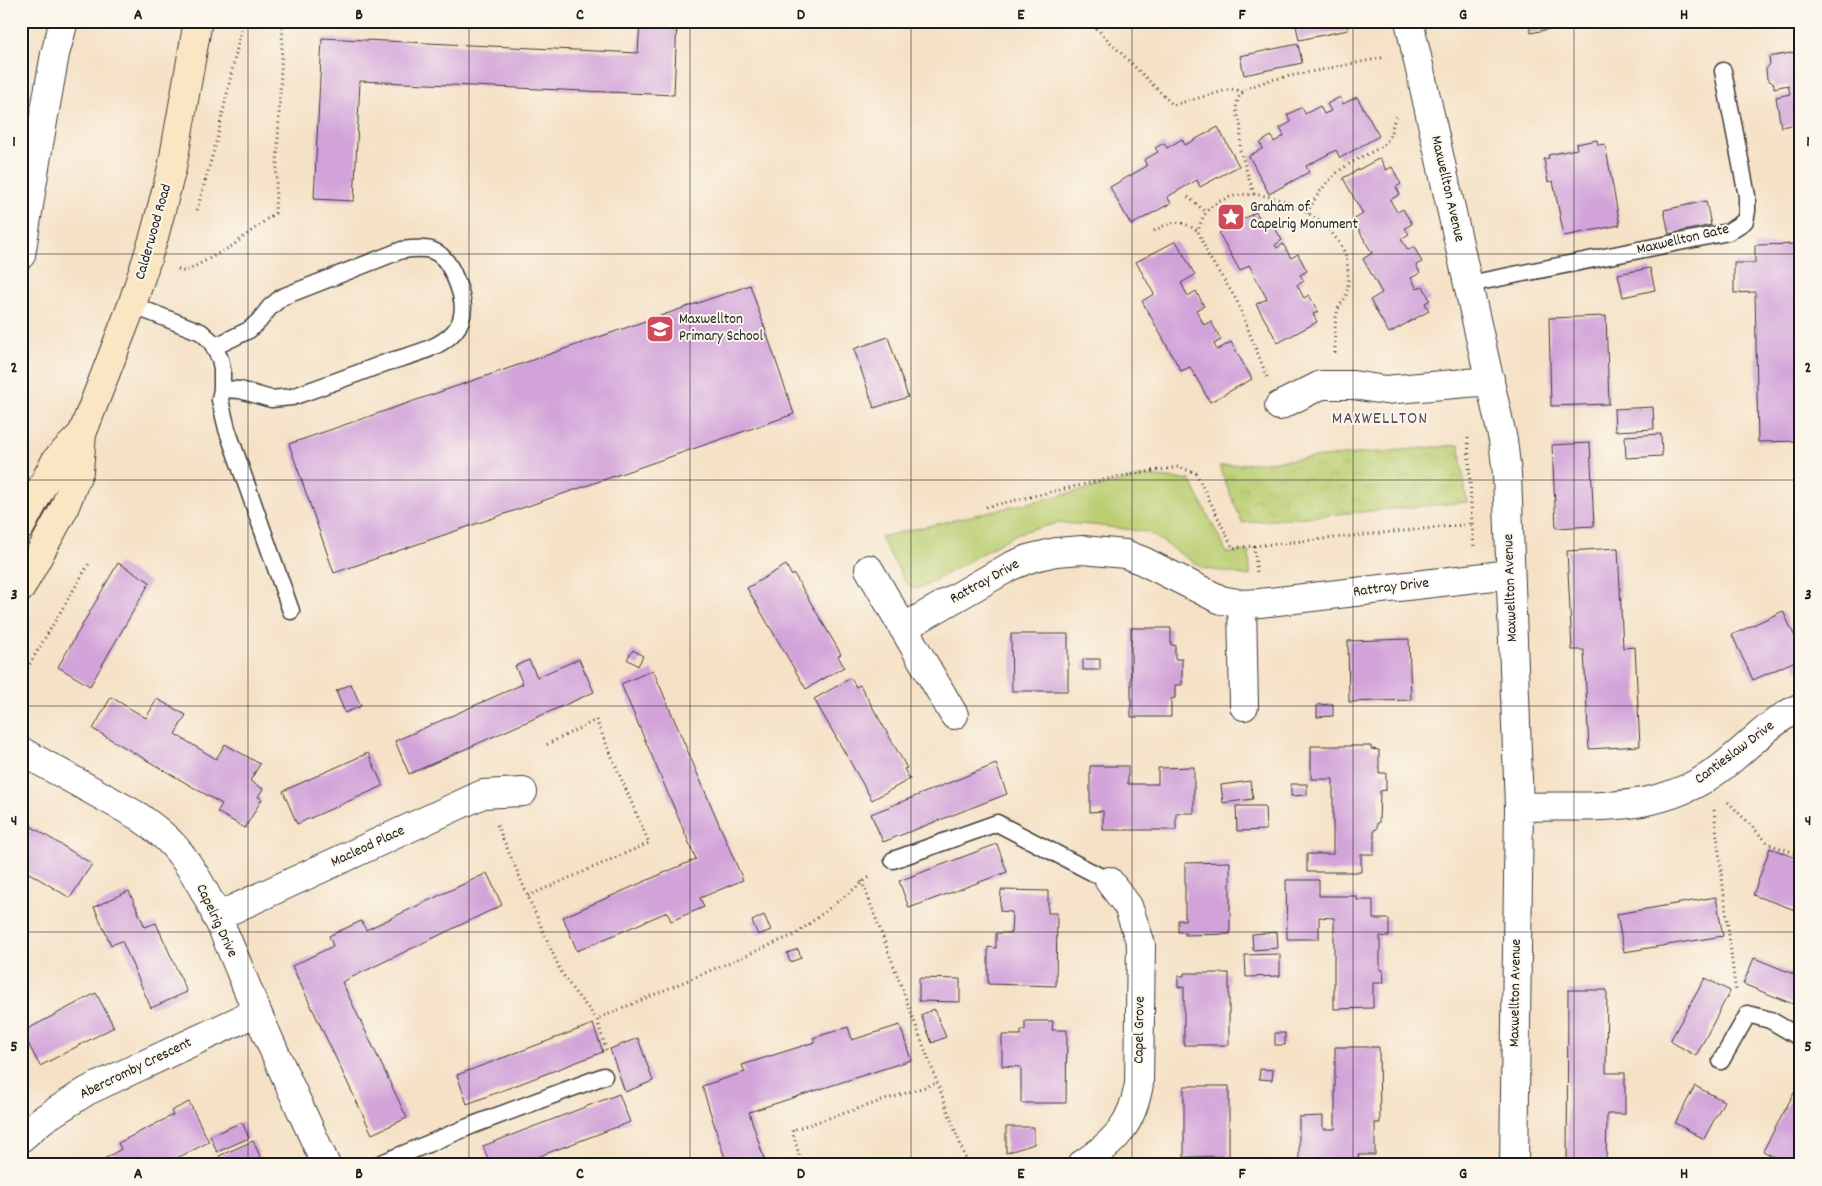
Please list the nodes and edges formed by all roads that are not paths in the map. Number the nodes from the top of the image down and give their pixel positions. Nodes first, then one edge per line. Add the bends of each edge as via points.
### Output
1 (64, 21) edge
2 (198, 21) edge
3 (1409, 21) edge
4 (1723, 71) dead end
5 (21, 255) edge
6 (1469, 284) junction
7 (132, 305) junction
8 (214, 347) junction
9 (1490, 379) junction
10 (222, 389) junction
11 (1279, 406) road end
12 (82, 434) junction
13 (21, 526) edge
14 (869, 569) dead end
15 (1510, 574) junction
16 (21, 588) edge
17 (1242, 604) junction
18 (291, 611) dead end
19 (903, 628) junction
20 (1244, 706) dead end
21 (1801, 707) edge
22 (954, 715) dead end
23 (21, 751) edge
24 (523, 792) dead end
25 (1519, 807) junction
26 (894, 860) road end
27 (1109, 881) joint
28 (216, 917) junction
29 (257, 1012) junction
30 (1801, 1038) edge
31 (1721, 1061) dead end
32 (604, 1076) road end
33 (21, 1138) edge
34 (326, 1165) edge
35 (378, 1165) edge
36 (1081, 1165) edge
37 (1514, 1165) edge

1 - 5 street via 55,54
2 - 7 street, Calderwood Road via 172,168
3 - 6 street, Maxwellton Avenue
4 - 6 lane, Maxwellton Gate via 1747,196 1745,221 1728,232
6 - 9 street, Maxwellton Avenue
7 - 8 lane via 201,332
7 - 12 street, Calderwood Road
8 - 10 lane via 222,369
8 - 10 lane via 249,330 282,297 402,250 434,250 446,260 464,305 454,331 431,347 292,397 271,399 240,390
9 - 11 street via 1385,390 1321,385
9 - 15 street, Maxwellton Avenue via 1507,474
10 - 18 lane via 220,400 227,429
12 - 13 street, Calderwood Road via 56,460
12 - 16 street, Calderwood Road via 80,471 63,511
14 - 19 street
15 - 17 street, Rattray Drive
15 - 25 street, Maxwellton Avenue
17 - 19 street, Rattray Drive via 1214,598 1125,554 1056,552 1011,566
17 - 20 street
19 - 22 street
21 - 25 street, Cantieslaw Drive via 1780,719 1718,770 1707,790 1690,788 1640,804
23 - 28 street, Capelrig Drive via 154,827 188,864
24 - 28 street, Macleod Place via 483,794
25 - 37 street, Maxwellton Avenue
26 - 27 lane via 997,823
27 - 36 street, Capel Grove via 1128,906 1141,944 1139,1084 1136,1104 1126,1123 1098,1153
28 - 29 street, Capelrig Drive
29 - 33 street, Abercromby Crescent via 87,1091
29 - 34 street, Capelrig Drive
30 - 31 lane via 1770,1020 1748,1014
32 - 35 lane

